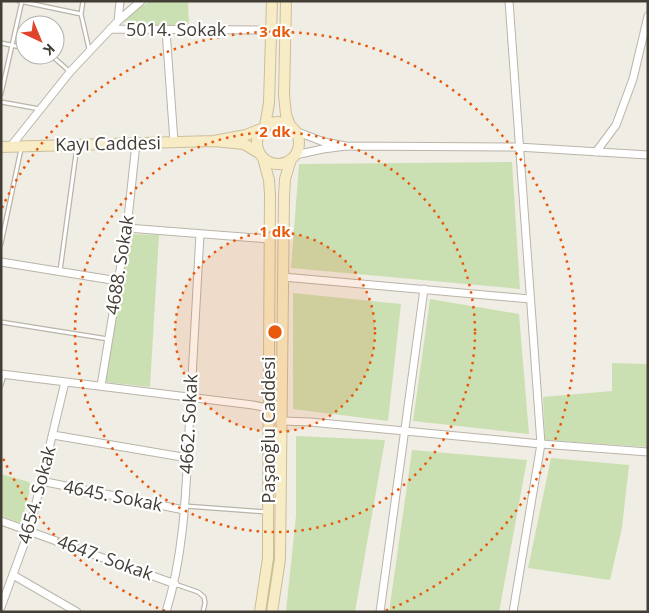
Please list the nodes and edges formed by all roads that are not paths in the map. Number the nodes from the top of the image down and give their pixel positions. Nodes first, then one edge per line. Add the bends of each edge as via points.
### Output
1 (21, 1) edge
2 (83, 1) edge
3 (120, 1) edge
4 (141, 1) edge
5 (272, 1) edge
6 (286, 1) edge
7 (509, 1) edge
8 (81, 14) junction
9 (648, 16) edge
10 (118, 22) junction
11 (110, 29) junction
12 (166, 30) junction
13 (271, 30) junction
14 (1, 43) edge
15 (12, 45) junction
16 (15, 46) edge
17 (90, 51) junction
18 (62, 65) edge
19 (70, 72) junction
20 (1, 94) edge
21 (1, 102) edge
22 (40, 109) junction
23 (263, 128) junction
24 (293, 128) junction
25 (214, 141) junction
26 (174, 142) junction
27 (136, 143) junction
28 (77, 145) junction
29 (11, 146) edge
30 (346, 146) junction
31 (518, 147) junction
32 (596, 152) junction
33 (648, 154) edge
34 (261, 156) junction
35 (293, 157) junction
36 (127, 228) junction
37 (200, 234) junction
38 (270, 239) junction
39 (1, 244) edge
40 (1, 262) edge
41 (60, 271) junction
42 (282, 277) junction
43 (118, 280) junction
44 (424, 289) junction
45 (530, 299) junction
46 (1, 322) edge
47 (109, 339) junction
48 (3, 374) edge
49 (65, 382) junction
50 (1, 385) edge
51 (101, 386) junction
52 (191, 397) junction
53 (269, 408) junction
54 (282, 416) junction
55 (405, 431) junction
56 (53, 435) junction
57 (541, 444) junction
58 (648, 452) edge
59 (188, 458) junction
60 (42, 481) junction
61 (184, 508) junction
62 (268, 512) junction
63 (1, 520) edge
64 (29, 531) junction
65 (13, 576) junction
66 (175, 584) junction
67 (1, 607) edge
68 (77, 612) edge
69 (166, 612) edge
70 (203, 612) edge
71 (260, 612) edge
72 (272, 612) edge
73 (380, 612) edge
74 (513, 612) edge

1 - 8 lane
1 - 15 lane
2 - 8 lane
3 - 10 street
4 - 10 street
5 - 13 street
6 - 24 street via 284,94 286,115
7 - 31 street
8 - 17 lane
9 - 32 street via 633,79 616,125
10 - 11 street
11 - 12 street, 5014. Sokak
11 - 17 street
12 - 13 street, 5014. Sokak
12 - 26 street
13 - 23 street via 269,103
14 - 15 lane
15 - 16 lane
15 - 20 lane
17 - 19 street
18 - 19 lane
19 - 22 street
21 - 22 lane
22 - 29 street
23 - 24 street via 276,121
23 - 25 street, Kayı Caddesi
23 - 34 street via 256,140
24 - 30 street via 324,142
24 - 35 street via 299,145
25 - 26 street, Kayı Caddesi
25 - 34 street, Kayı Caddesi via 244,144
26 - 27 street, Kayı Caddesi
27 - 28 street, Kayı Caddesi
27 - 36 street, 4688. Sokak
28 - 29 street, Kayı Caddesi
28 - 41 lane
29 - 39 lane
30 - 31 street
30 - 35 street via 323,148
31 - 32 street
31 - 45 street
32 - 33 street
34 - 35 street via 275,164 282,164
34 - 38 street, Paşaoğlu Caddesi via 269,186
35 - 42 street, Paşaoğlu Caddesi via 285,180
36 - 37 street
36 - 43 street, 4688. Sokak
37 - 38 street
37 - 52 street, 4662. Sokak
38 - 53 street, Paşaoğlu Caddesi
40 - 41 street
41 - 43 street
42 - 44 street
42 - 54 street, Paşaoğlu Caddesi
43 - 47 street, 4688. Sokak
44 - 45 street
44 - 55 street
45 - 57 street
46 - 47 lane
47 - 51 street, 4688. Sokak
48 - 49 street
48 - 50 lane
49 - 51 street
49 - 56 street, 4654. Sokak
51 - 52 street
52 - 53 street
52 - 59 street, 4662. Sokak
53 - 54 street
53 - 62 street, Paşaoğlu Caddesi
54 - 55 street
54 - 72 street, Paşaoğlu Caddesi via 280,559
55 - 57 street
55 - 73 street
56 - 59 street
56 - 60 street, 4654. Sokak
57 - 58 street
57 - 74 street
59 - 61 street, 4662. Sokak
60 - 61 street, 4645. Sokak
60 - 64 street, 4654. Sokak
61 - 62 lane, 4645. Sokak
61 - 66 street, 4662. Sokak
62 - 71 street, Paşaoğlu Caddesi via 268,558
63 - 64 street, 4647. Sokak
64 - 65 street, 4654. Sokak
64 - 66 street, 4647. Sokak
65 - 67 street, 4654. Sokak
65 - 68 street
66 - 69 street, 4662. Sokak
66 - 70 lane, 4647. Sokak via 201,594 205,600

